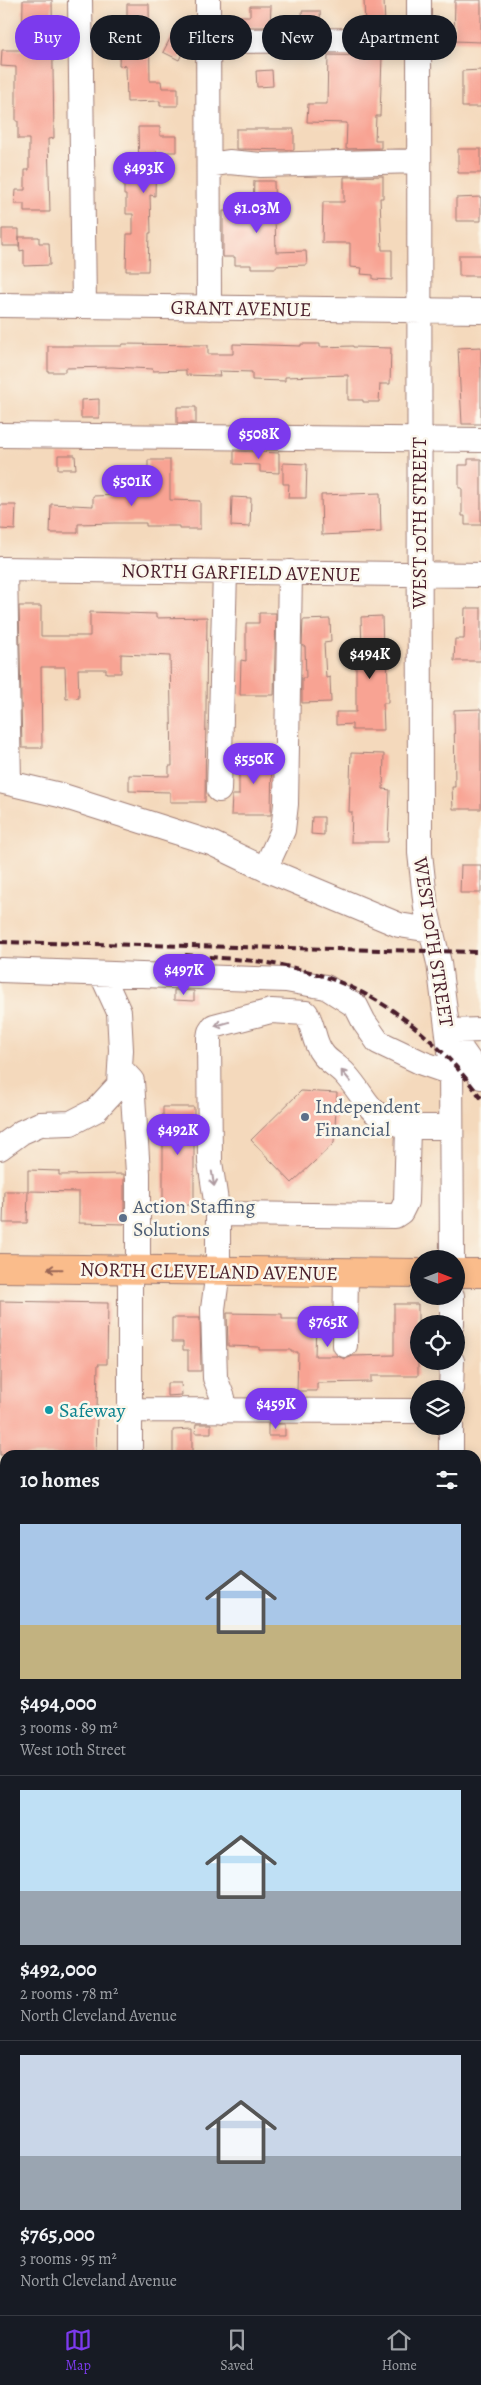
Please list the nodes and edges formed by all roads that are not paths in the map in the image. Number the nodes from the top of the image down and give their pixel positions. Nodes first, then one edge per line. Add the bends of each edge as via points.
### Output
1 (80, 0) edge
2 (208, 0) edge
3 (419, 0) edge
4 (208, 15) edge
5 (419, 15) edge
6 (342, 40) edge
7 (252, 41) edge
8 (208, 60) edge
9 (419, 60) edge
10 (419, 161) junction
11 (209, 165) junction
12 (0, 305) edge
13 (84, 306) junction
14 (210, 308) junction
15 (418, 309) junction
16 (481, 310) edge
17 (0, 435) edge
18 (419, 439) junction
19 (481, 440) edge
20 (3, 569) edge
21 (224, 572) junction
22 (290, 572) junction
23 (419, 574) junction
24 (481, 575) edge
25 (5, 782) edge
26 (220, 790) dead end
27 (265, 870) junction
28 (431, 930) junction
29 (0, 970) edge
30 (102, 975) junction
31 (481, 1030) edge
32 (448, 1031) junction
33 (120, 1068) junction
34 (451, 1073) junction
35 (481, 1077) edge
36 (451, 1127) junction
37 (408, 1128) junction
38 (0, 1148) edge
39 (218, 1214) junction
40 (452, 1250) edge
41 (0, 1268) edge
42 (134, 1270) junction
43 (218, 1271) junction
44 (346, 1272) junction
45 (410, 1273) edge
46 (465, 1273) edge
47 (481, 1273) edge
48 (345, 1345) dead end
49 (130, 1410) junction
50 (223, 1411) junction
51 (410, 1412) edge
52 (451, 1435) edge
53 (130, 1450) edge
54 (451, 1450) edge

1 - 13 street
2 - 4 street
3 - 5 street, WEST 10TH STREET
6 - 7 street
8 - 11 street
9 - 10 street, WEST 10TH STREET
10 - 11 street via 261,165 229,162
10 - 15 street, WEST 10TH STREET
11 - 14 street
12 - 13 street, GRANT AVENUE
13 - 14 street, GRANT AVENUE
14 - 15 street, GRANT AVENUE
15 - 16 street, GRANT AVENUE
15 - 18 street, WEST 10TH STREET
17 - 18 street
18 - 19 street
18 - 23 street, WEST 10TH STREET
20 - 21 street, NORTH GARFIELD AVENUE
20 - 25 street
21 - 22 street, NORTH GARFIELD AVENUE
21 - 26 street
22 - 23 street, NORTH GARFIELD AVENUE
22 - 27 street via 286,804 283,830
23 - 24 street, NORTH GARFIELD AVENUE
23 - 28 street, WEST 10TH STREET via 420,853
25 - 27 street via 60,795 211,843
27 - 28 street via 399,925
28 - 32 street, WEST 10TH STREET
29 - 30 street
30 - 33 street via 119,1012
30 - 34 street via 286,980 326,987 356,1006 378,1042
31 - 32 street
32 - 34 street, WEST 10TH STREET
32 - 35 street
33 - 38 street via 118,1086 96,1110 71,1123 40,1124
33 - 42 street via 132,1081 138,1173
34 - 36 street, WEST 10TH STREET
36 - 37 street
36 - 40 street, WEST 10TH STREET
37 - 39 street via 406,1202 395,1216
37 -> 39 street via 380,1118 372,1110 345,1075 322,1053 306,1013 271,1011 214,1026 209,1038 209,1131
39 - 43 street
42 -> 41 highway, NORTH CLEVELAND AVENUE
42 - 43 highway, NORTH CLEVELAND AVENUE
42 - 49 street
43 - 44 highway, NORTH CLEVELAND AVENUE
43 - 50 street via 213,1309 215,1378 223,1398
44 - 45 highway, NORTH CLEVELAND AVENUE
44 - 48 street
46 - 47 highway
49 - 50 street
49 - 53 street
50 - 51 street
52 - 54 street

